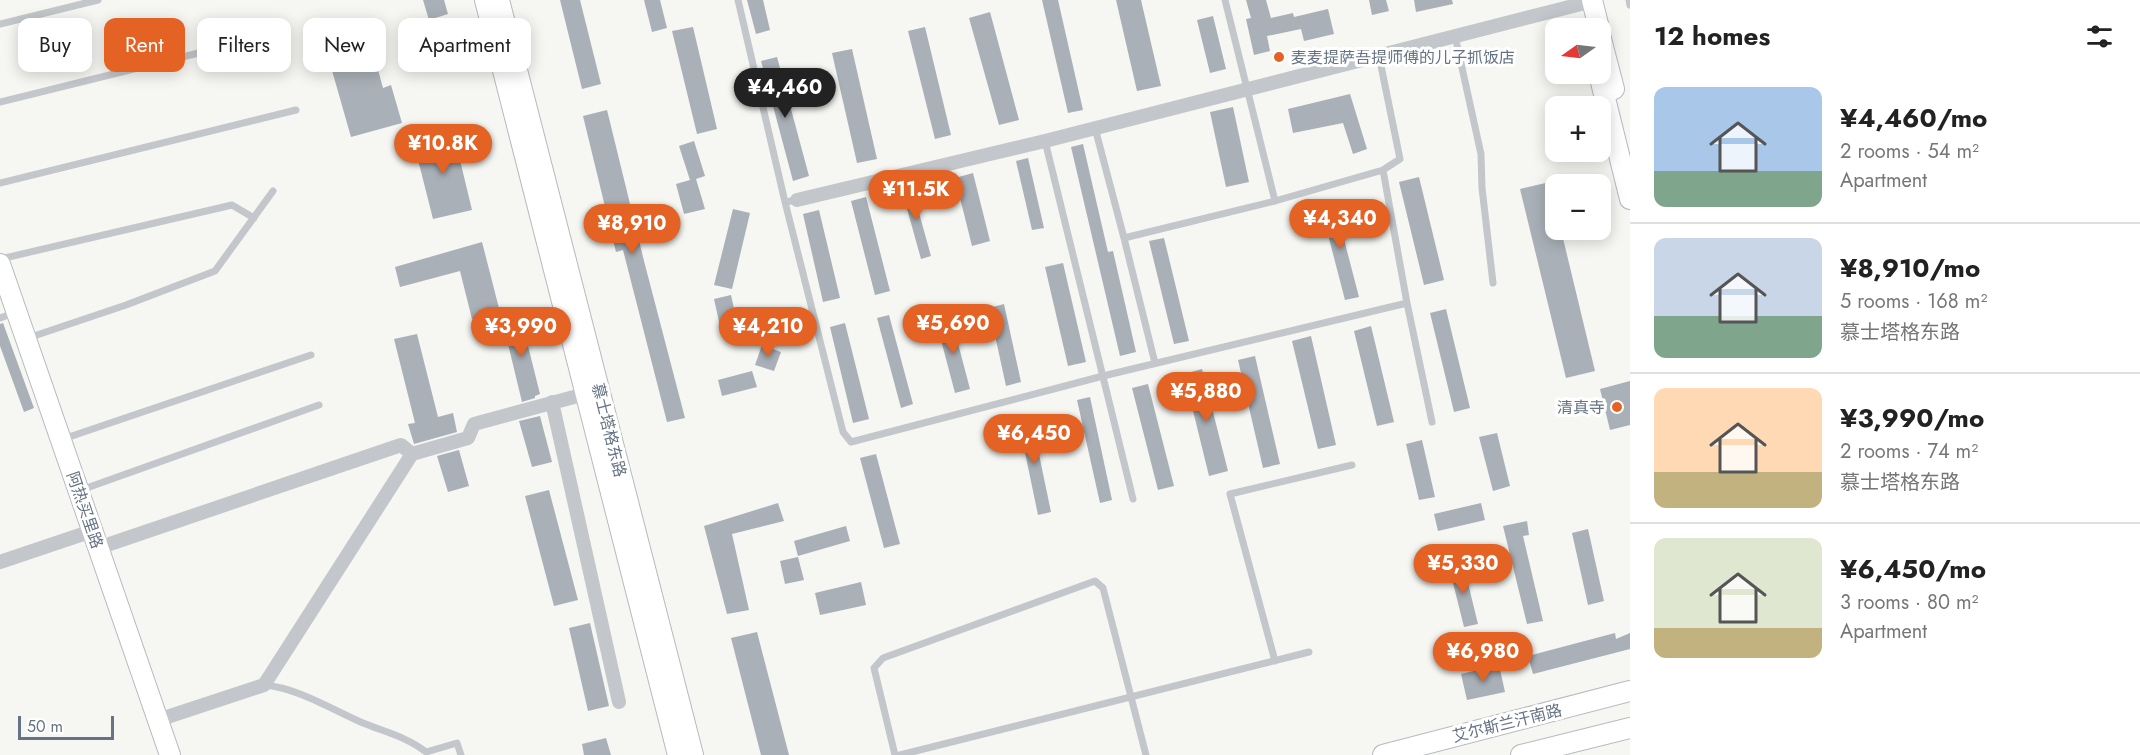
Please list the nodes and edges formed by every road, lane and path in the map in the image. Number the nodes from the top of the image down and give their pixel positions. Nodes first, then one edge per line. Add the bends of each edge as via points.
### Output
1 (98, 0) edge
2 (484, 0) edge
3 (499, 0) edge
4 (738, 0) edge
5 (1225, 0) edge
6 (1629, 0) edge
7 (1584, 2) edge
8 (1630, 5) edge
9 (1586, 18) edge
10 (1593, 18) edge
11 (0, 24) edge
12 (1455, 36) junction
13 (197, 53) edge
14 (1379, 56) junction
15 (1611, 76) edge
16 (1601, 84) edge
17 (1246, 90) junction
18 (0, 102) edge
19 (296, 110) dead end
20 (1095, 128) junction
21 (1045, 141) junction
22 (1630, 149) edge
23 (1383, 170) junction
24 (0, 183) edge
25 (273, 191) dead end
26 (1630, 199) edge
27 (791, 201) junction
28 (1275, 201) junction
29 (254, 218) junction
30 (1124, 238) junction
31 (0, 258) edge
32 (0, 264) edge
33 (1493, 283) dead end
34 (1407, 303) junction
35 (8, 315) edge
36 (26, 338) junction
37 (311, 356) dead end
38 (1155, 363) junction
39 (1103, 376) junction
40 (585, 394) junction
41 (552, 402) junction
42 (319, 405) dead end
43 (1432, 422) dead end
44 (61, 440) junction
45 (412, 454) junction
46 (1352, 465) dead end
47 (78, 491) junction
48 (1133, 499) dead end
49 (95, 539) junction
50 (0, 562) edge
51 (1309, 652) dead end
52 (1275, 661) junction
53 (264, 685) junction
54 (1630, 692) edge
55 (1131, 697) junction
56 (619, 702) dead end
57 (158, 720) junction
58 (1630, 728) edge
59 (170, 755) edge
60 (460, 755) edge
61 (678, 755) edge
62 (693, 755) edge
63 (895, 755) edge
64 (900, 755) edge
65 (1146, 755) edge
66 (1383, 755) edge
67 (1521, 755) edge

1 - 11 lane
2 - 40 main road, 慕士塔格东路
3 - 62 main road, 慕士塔格东路
4 - 27 lane
5 - 17 lane
6 - 8 lane
7 - 9 main road
7 - 10 main road
7 - 12 street
12 - 14 street
12 - 33 lane via 1482,154
13 - 18 lane
14 - 17 street
14 - 23 lane via 1400,159
15 - 22 main road
16 - 26 main road
17 - 20 street
17 - 28 lane
19 - 24 lane
20 - 21 street
20 - 30 lane
21 - 27 street
21 - 39 lane
23 - 28 lane
23 - 34 lane
25 - 29 lane
27 - 39 lane via 843,432 851,442
28 - 30 lane
29 - 31 lane via 232,205
29 - 36 lane via 215,270
30 - 38 lane
32 - 35 main road, 阿热买里路
34 - 38 lane
34 - 43 lane
35 - 36 main road, 阿热买里路
36 - 44 main road, 阿热买里路
37 - 44 lane
38 - 39 lane
39 - 48 lane
40 - 41 street
40 - 61 main road, 慕士塔格东路
41 - 45 street via 474,424 468,438
41 - 56 street
42 - 47 lane
44 - 47 main road, 阿热买里路
45 - 49 street via 401,445
45 - 53 street
46 - 52 lane via 1230,494
47 - 49 main road, 阿热买里路
49 - 50 street
49 - 57 main road, 阿热买里路
51 - 52 lane
52 - 55 lane
53 - 57 street
53 - 60 lane via 281,686 412,741 426,752 457,742
54 - 66 main road, 艾尔斯兰汗南路
55 - 63 lane via 1103,588 1095,581 883,658 874,668
55 - 64 lane
55 - 65 lane
57 - 59 main road, 阿热买里路
58 - 67 main road, 艾尔斯兰汗南路

